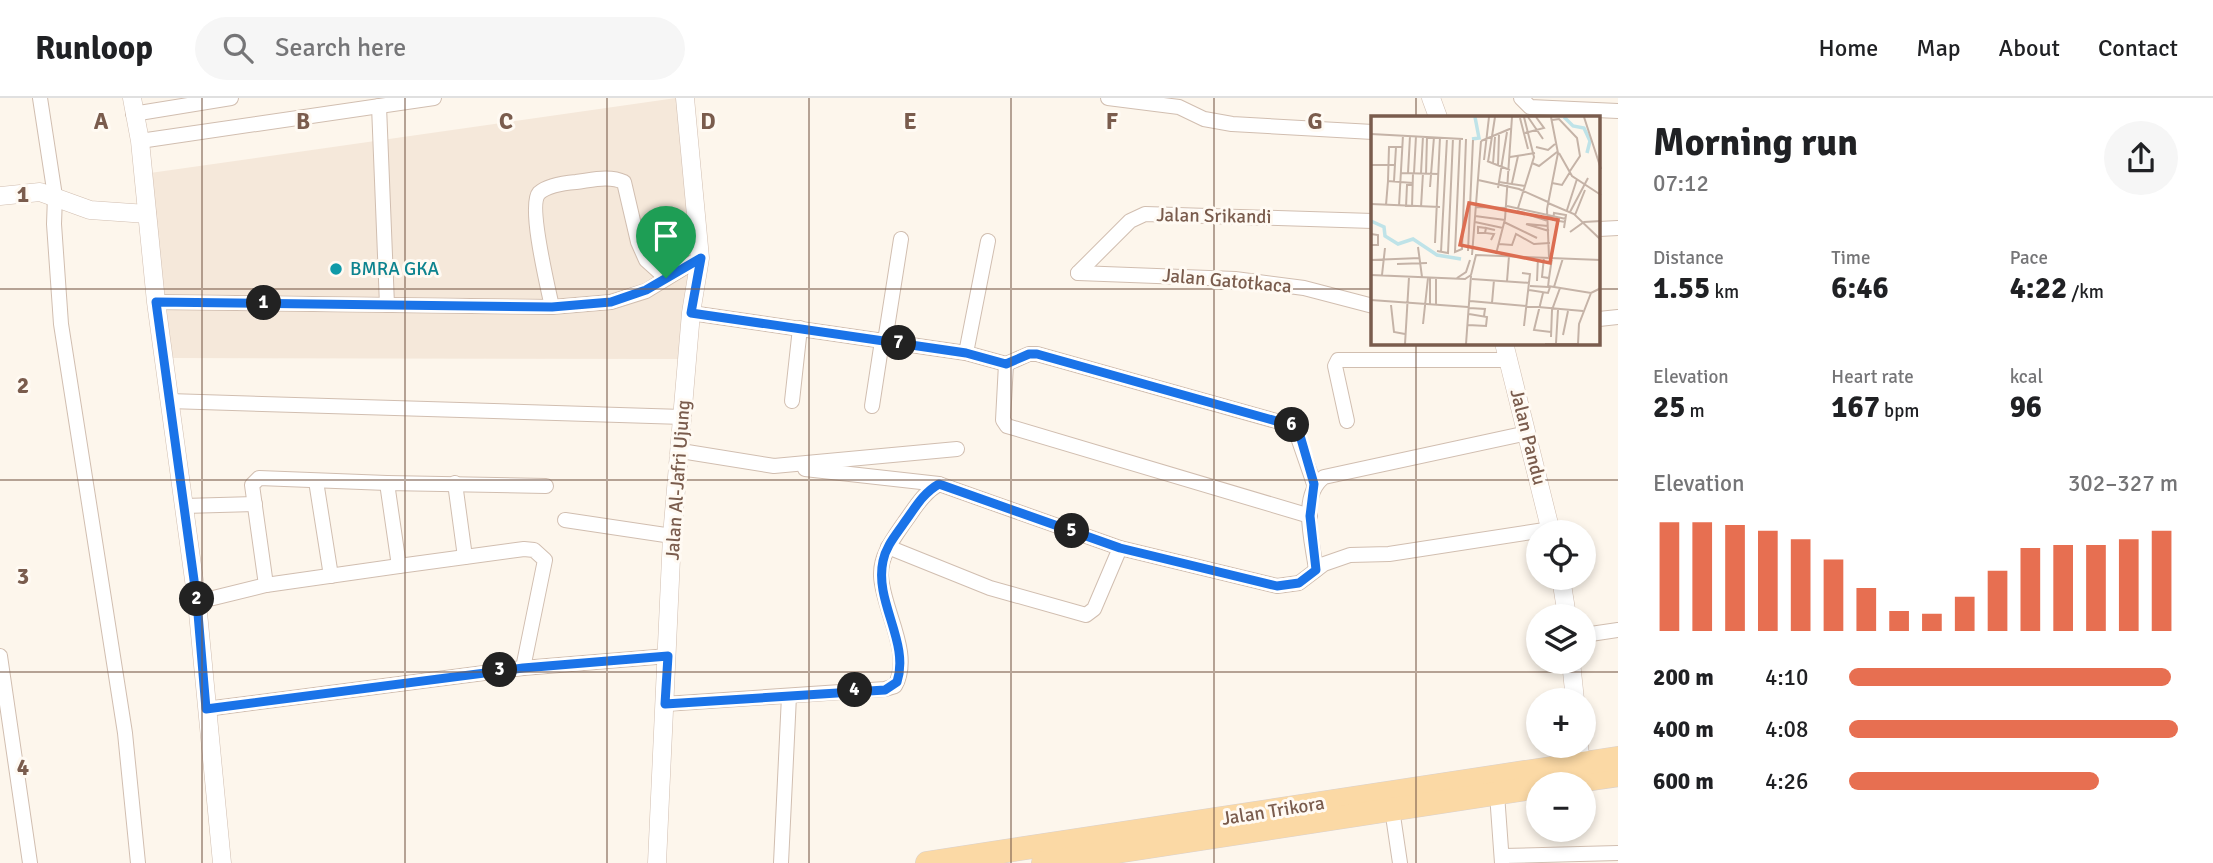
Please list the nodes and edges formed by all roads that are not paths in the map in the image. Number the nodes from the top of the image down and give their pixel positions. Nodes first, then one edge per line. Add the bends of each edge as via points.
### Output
1 (40, 98) edge
2 (231, 98) edge
3 (434, 98) edge
4 (685, 98) edge
5 (1108, 98) edge
6 (1431, 98) edge
7 (1521, 98) edge
8 (1181, 103) edge
9 (133, 106) edge
10 (379, 106) junction
11 (1618, 111) edge
12 (1588, 115) edge
13 (1438, 116) edge
14 (1371, 132) edge
15 (140, 141) junction
16 (0, 196) edge
17 (55, 196) junction
18 (147, 214) junction
19 (1371, 220) edge
20 (901, 239) dead end
21 (988, 241) dead end
22 (701, 258) junction
23 (1078, 273) joint
24 (666, 278) junction
25 (156, 302) junction
26 (387, 304) junction
27 (1371, 305) edge
28 (552, 307) junction
29 (691, 313) junction
30 (800, 328) junction
31 (883, 341) junction
32 (1507, 352) edge
33 (966, 353) junction
34 (1006, 364) junction
35 (170, 401) junction
36 (792, 401) dead end
37 (872, 406) dead end
38 (682, 417) junction
39 (1347, 421) dead end
40 (1527, 433) junction
41 (957, 449) dead end
42 (681, 451) junction
43 (774, 466) junction
44 (316, 481) junction
45 (387, 483) junction
46 (454, 483) junction
47 (939, 484) junction
48 (1314, 484) junction
49 (547, 486) dead end
50 (255, 504) junction
51 (184, 506) junction
52 (1310, 516) junction
53 (565, 520) dead end
54 (1549, 520) edge
55 (1526, 534) edge
56 (672, 536) junction
57 (888, 547) junction
58 (1120, 548) junction
59 (465, 557) junction
60 (399, 566) junction
61 (1316, 570) junction
62 (331, 576) junction
63 (266, 585) junction
64 (197, 602) junction
65 (1618, 630) edge
66 (1596, 633) edge
67 (0, 656) edge
68 (668, 656) junction
69 (523, 668) junction
70 (789, 696) junction
71 (665, 704) junction
72 (206, 709) junction
73 (1596, 756) edge
74 (1556, 758) edge
75 (1618, 758) edge
76 (1618, 775) edge
77 (1596, 778) edge
78 (1526, 789) edge
79 (1497, 794) junction
80 (1391, 809) junction
81 (1618, 853) edge
82 (1502, 859) edge
83 (30, 863) edge
84 (138, 863) edge
85 (222, 863) edge
86 (657, 863) edge
87 (781, 863) edge
88 (927, 863) edge
89 (1043, 863) edge
90 (1400, 863) edge

1 - 17 street
2 - 9 street
3 - 10 street
4 - 22 street, Jalan Al-Jafri Ujung
5 - 8 street
6 - 13 street
7 - 12 street via 1530,107
8 - 14 street via 1204,119 1232,124
9 - 15 street
10 - 15 street
10 - 26 street
11 - 12 street
15 - 18 street
16 - 17 street via 27,192
17 - 18 street via 90,210
17 - 84 street via 61,324 125,733
18 - 25 street
19 - 23 street, Jalan Srikandi via 1145,214 1130,221
20 - 31 street
21 - 33 street
22 - 24 street
22 - 29 street, Jalan Al-Jafri Ujung
23 - 27 street, Jalan Gatotkaca via 1236,279 1304,288
24 - 28 street via 611,302
24 - 28 street via 646,260 638,242 624,182 603,178 551,187 538,194 536,222
25 - 26 street
25 - 35 street
26 - 28 street
29 - 30 street
29 - 38 street, Jalan Al-Jafri Ujung
30 - 31 street
30 - 36 street
31 - 33 street
31 - 37 street
32 - 39 street via 1338,360 1335,366
32 - 40 street, Jalan Pandu
33 - 34 street
34 - 48 street via 1029,354 1294,426
34 - 52 street via 1003,420 1007,426
35 - 38 street
35 - 51 street
38 - 42 street, Jalan Al-Jafri Ujung
40 - 48 street via 1331,475
40 - 54 street, Jalan Pandu
41 - 43 street
42 - 43 street
42 - 56 street, Jalan Al-Jafri Ujung
43 - 47 street
44 - 45 street
44 - 50 street via 256,479
44 - 62 street
45 - 46 street
45 - 60 street
46 - 49 street
46 - 59 street
47 - 57 street via 926,491
47 - 58 street
48 - 52 street
50 - 51 street
50 - 63 street
51 - 64 street
52 - 61 street
53 - 56 street
55 - 61 street via 1389,554 1350,555
56 - 68 street, Jalan Al-Jafri Ujung
57 - 58 street via 990,588 1086,615 1094,609
57 - 70 street via 881,576 901,663 895,686
58 - 61 street via 1277,586 1299,583
59 - 60 street
59 - 69 street via 524,549 545,559
60 - 62 street
62 - 63 street
63 - 64 street
64 - 72 street
65 - 66 street
67 - 83 street
68 - 69 street
68 - 71 street, Jalan Al-Jafri Ujung
69 - 72 street
70 - 71 street
70 - 87 street
71 - 86 street, Jalan Al-Jafri Ujung
72 - 85 street
73 - 75 main road, Jalan Trikora
74 - 88 main road, Jalan Trikora
76 - 77 main road
78 - 79 main road, Jalan Trikora
79 - 80 main road, Jalan Trikora
79 - 82 street
80 - 89 main road, Jalan Trikora
80 - 90 street
81 - 82 street

